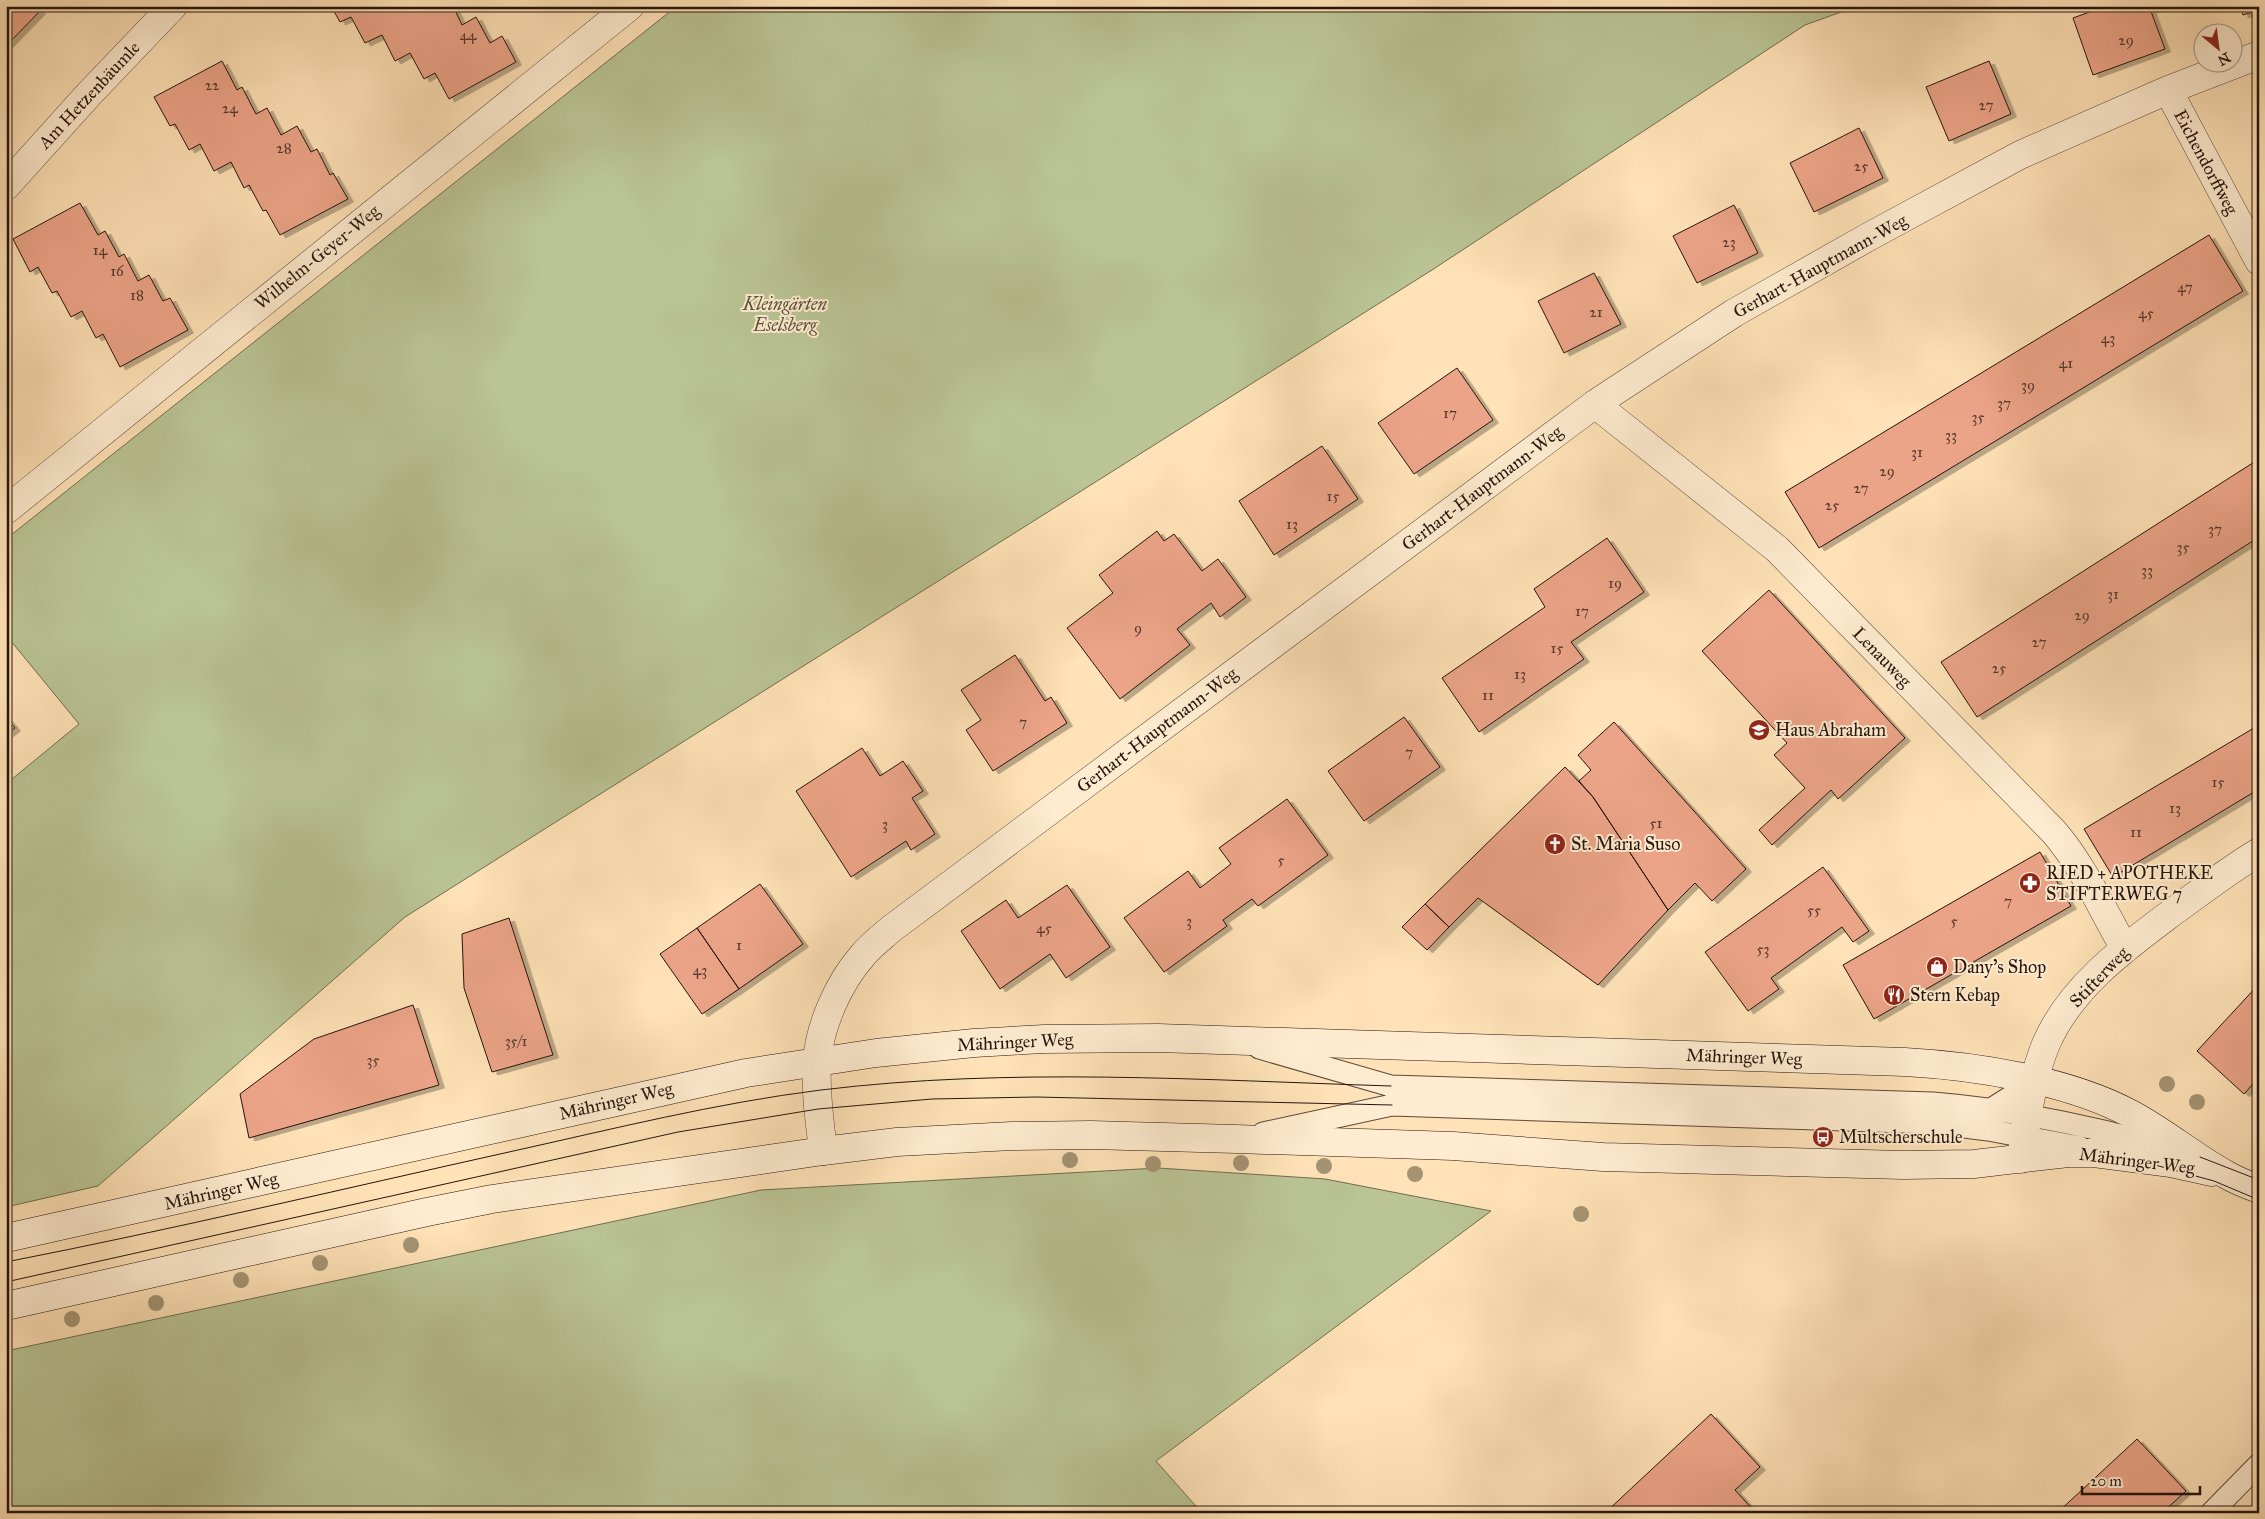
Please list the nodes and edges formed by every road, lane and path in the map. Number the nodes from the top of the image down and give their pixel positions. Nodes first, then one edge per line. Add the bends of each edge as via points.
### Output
1 (173, 6) edge
2 (630, 6) edge
3 (2259, 55) edge
4 (2168, 90) junction
5 (6, 186) edge
6 (2259, 261) edge
7 (1595, 404) junction
8 (6, 510) edge
9 (2259, 852) edge
10 (2124, 949) junction
11 (1235, 1041) junction
12 (817, 1061) junction
13 (2035, 1081) junction
14 (1392, 1095) junction
15 (1991, 1109) junction
16 (2025, 1137) junction
17 (1236, 1139) junction
18 (823, 1151) junction
19 (2200, 1157) junction
20 (2228, 1176) junction
21 (2259, 1189) edge
22 (6, 1238) edge
23 (6, 1306) edge
24 (2259, 1464) edge
25 (2211, 1513) edge

1 - 5 street, Am Hetzenbäumle
2 - 8 street, Wilhelm-Geyer-Weg
3 - 4 street, Gerhart-Hauptmann-Weg
4 - 6 street, Eichendorffweg
4 - 7 street, Gerhart-Hauptmann-Weg via 2020,156 1870,236 1734,313
7 - 10 street, Lenauweg via 1777,549 2054,832 2085,874
7 - 12 street, Gerhart-Hauptmann-Weg via 891,929 863,955 842,986 826,1024
9 - 10 street, Stifterweg
10 - 13 street, Stifterweg via 2085,986 2055,1026
11 - 12 street, Mähringer Weg via 1044,1038 934,1046
11 - 13 street, Mähringer Weg via 1905,1062 1981,1070
11 - 14 lane, Mähringer Weg
12 - 18 street, Gerhart-Hauptmann-Weg
12 - 22 street, Mähringer Weg via 676,1087
13 - 15 lane
13 - 16 street, Stifterweg
13 - 19 street, Mähringer Weg via 2128,1112
14 - 15 lane via 1933,1103
14 - 16 lane via 1933,1124
14 - 17 lane, Mähringer Weg
15 - 16 lane
16 - 17 street, Mähringer Weg via 1974,1164 1903,1166 1603,1157 1453,1146
16 - 19 lane via 2111,1133
16 - 20 street, Mähringer Weg via 2068,1153 2171,1163
17 - 18 street, Mähringer Weg via 1012,1136 898,1142
18 - 23 street, Mähringer Weg via 492,1199
19 - 20 street, Mähringer Weg
20 - 21 street, Mähringer Weg
24 - 25 lane

